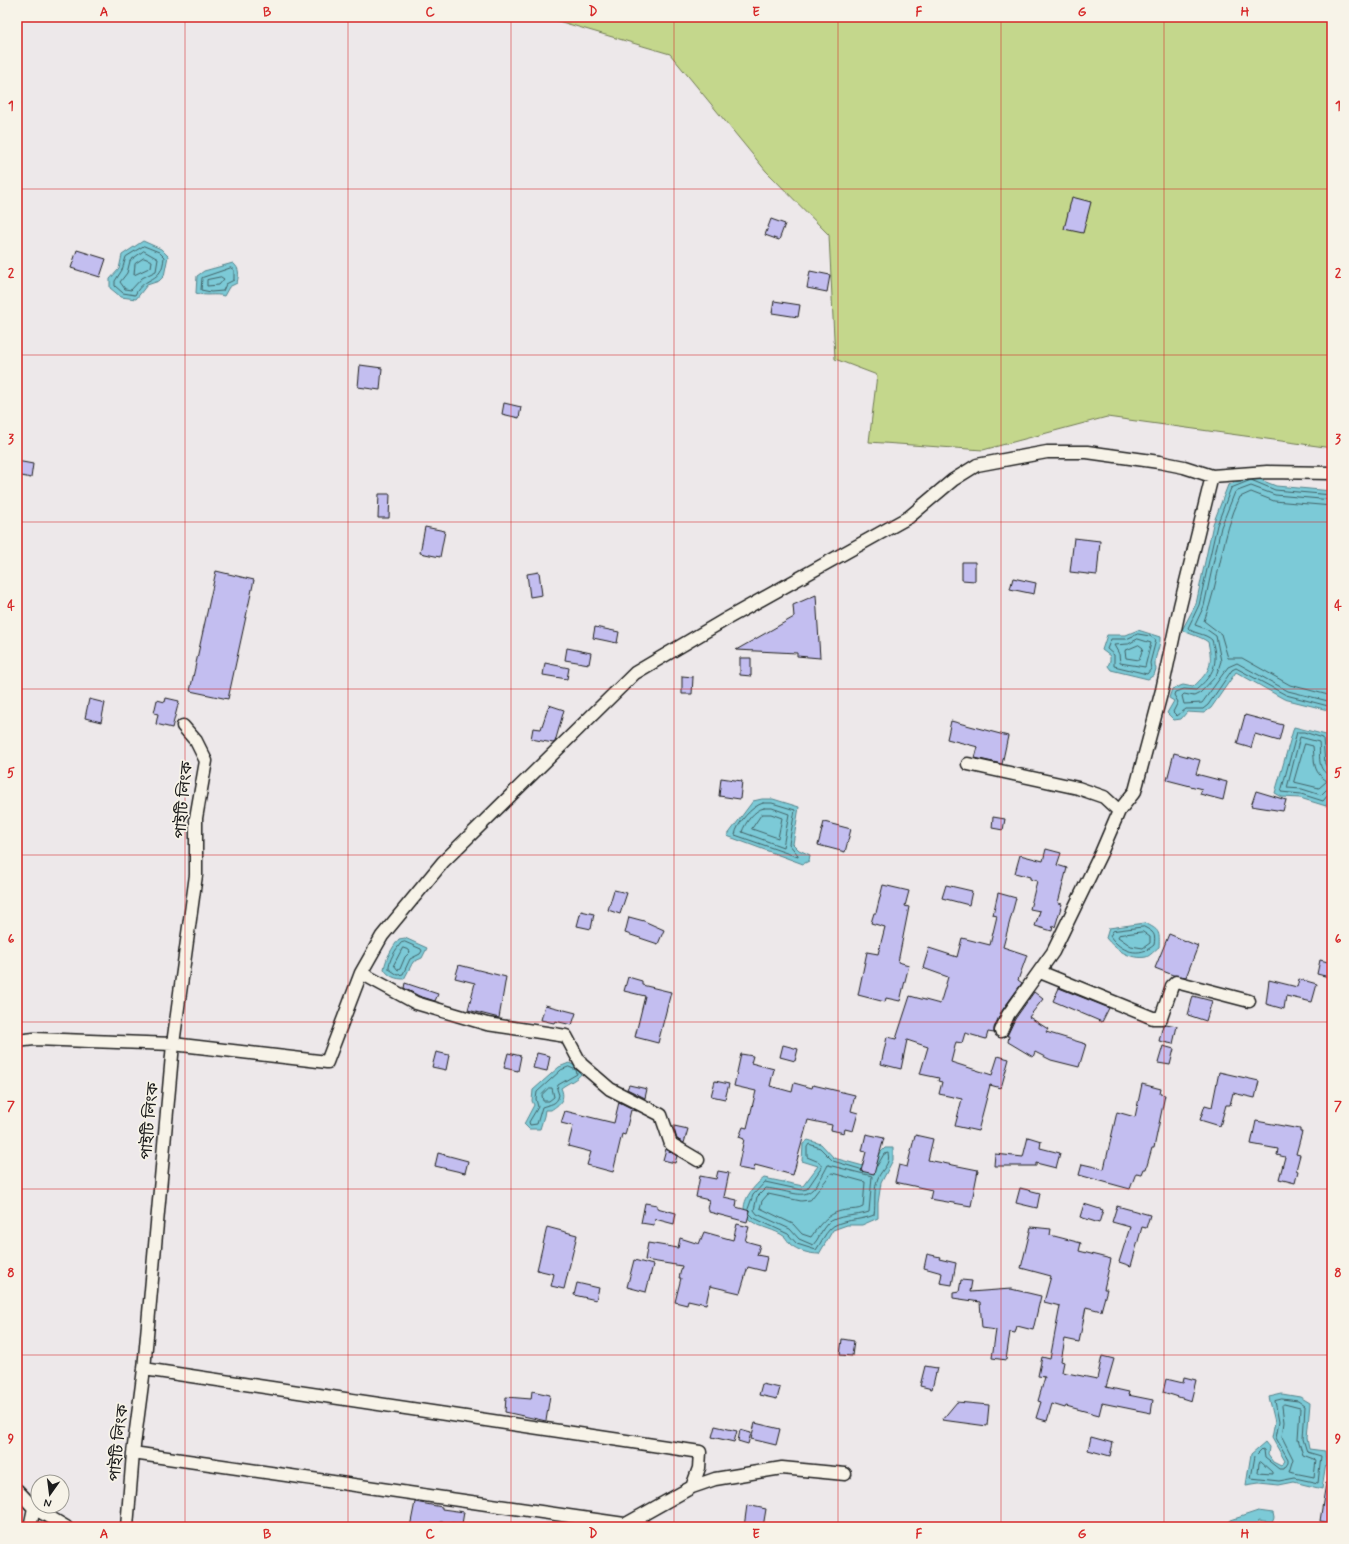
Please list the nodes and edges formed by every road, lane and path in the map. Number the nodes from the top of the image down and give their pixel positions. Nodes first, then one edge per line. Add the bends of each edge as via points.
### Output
1 (1332, 473) edge
2 (1212, 476) junction
3 (183, 726) dead end
4 (968, 764) dead end
5 (1119, 811) junction
6 (1040, 972) junction
7 (361, 973) junction
8 (1249, 1000) dead end
9 (1001, 1031) dead end
10 (17, 1041) edge
11 (173, 1044) junction
12 (698, 1160) dead end
13 (144, 1369) junction
14 (133, 1453) junction
15 (845, 1474) dead end
16 (692, 1487) junction
17 (17, 1490) edge
18 (30, 1504) edge
19 (33, 1514) edge
20 (44, 1514) edge
21 (626, 1524) junction
22 (30, 1527) edge
23 (66, 1527) edge
24 (127, 1527) edge
25 (645, 1527) edge

1 - 2 street via 1267,472
2 - 5 street via 1147,749 1135,791
2 - 7 street via 1165,463 1087,452 1047,452 977,465 953,480 909,517 635,673 443,862 382,936
3 - 11 street, পাইটি লিংক via 196,741 206,761 196,818 196,875
4 - 5 street via 1078,788 1104,797
5 - 6 street via 1053,952
6 - 8 street via 1153,1018 1161,1018 1172,986 1176,982
6 - 9 street via 1008,1015
7 - 11 street via 327,1062
7 - 12 street via 416,1003 487,1024 566,1036 581,1064 610,1089 661,1115 671,1144
10 - 11 street via 34,1039
11 - 13 street, পাইটি লিংক
13 - 14 street, পাইটি লিংক
13 - 16 street via 700,1452 699,1468
14 - 21 street
14 - 24 street, পাইটি লিংক
15 - 16 street via 782,1468 715,1479
16 - 21 street
17 - 18 street
19 - 22 street
20 - 23 street
21 - 25 street

